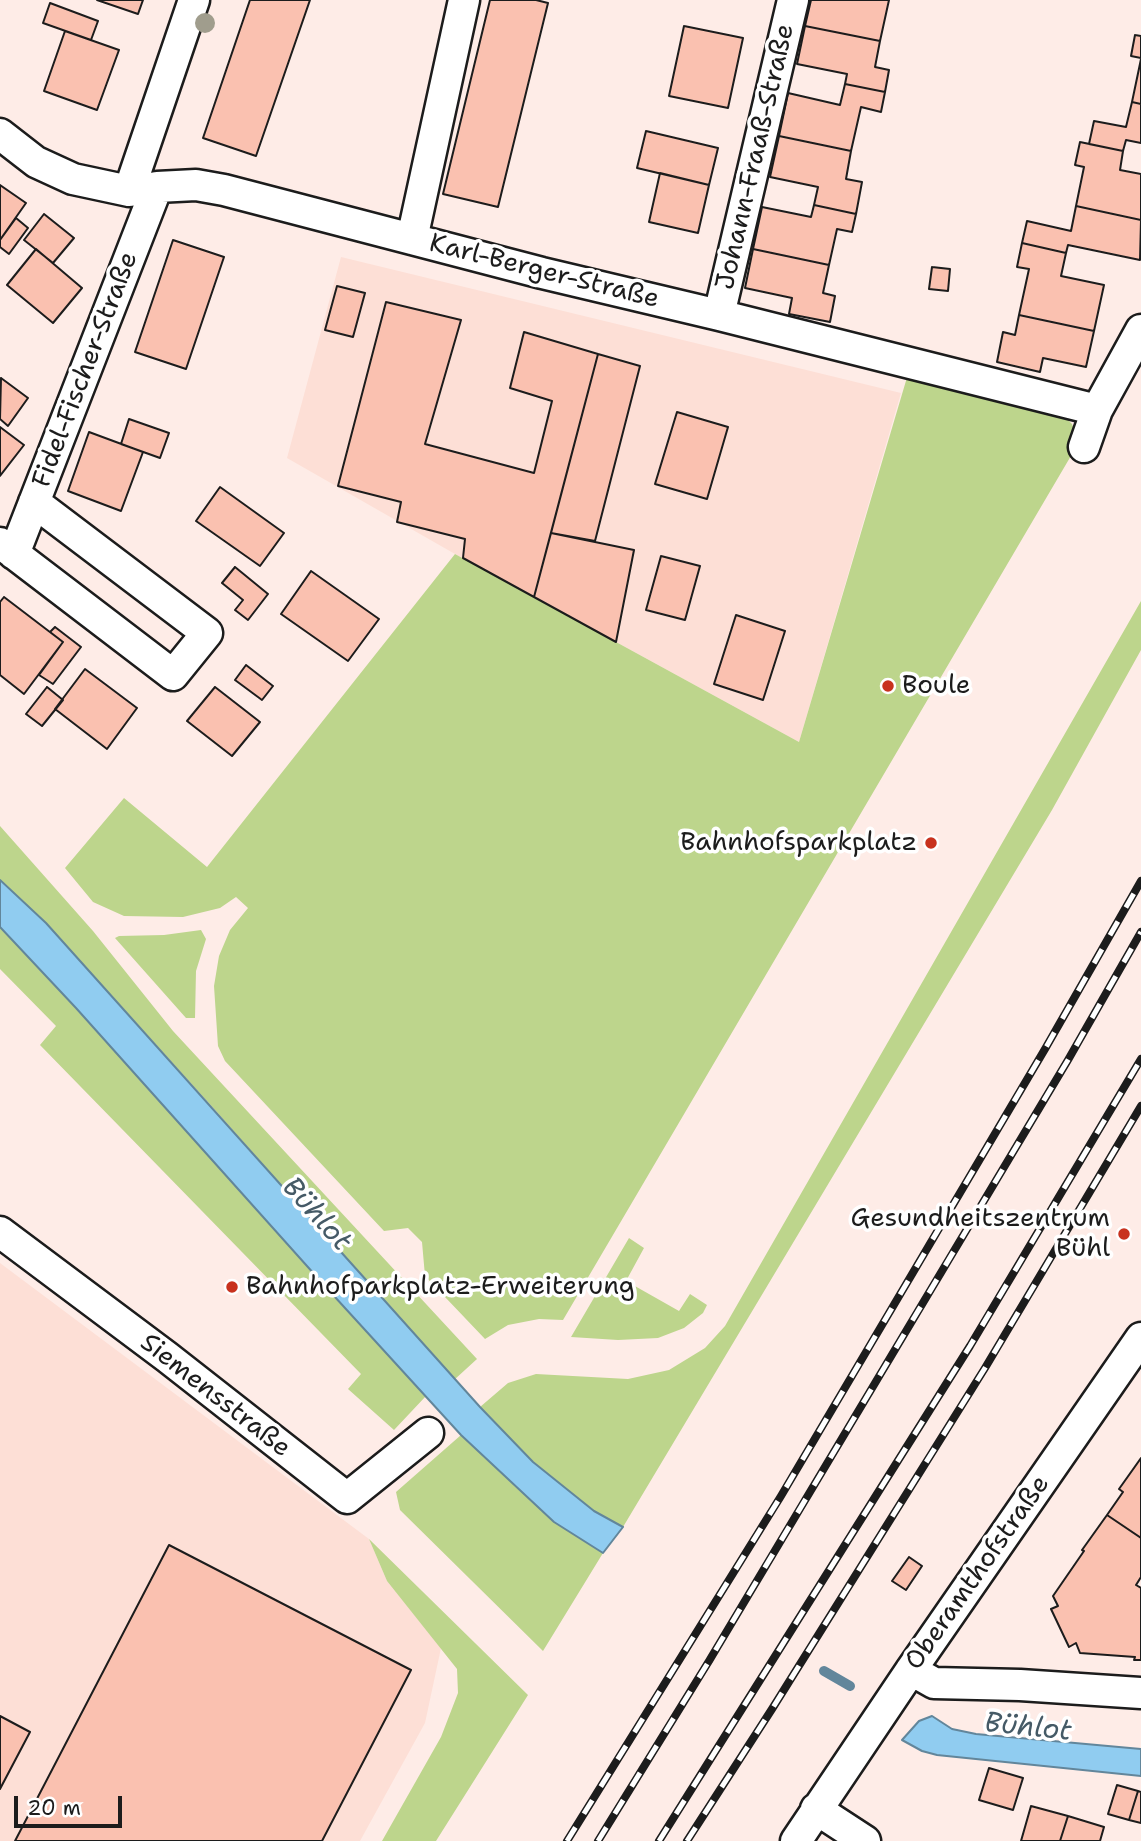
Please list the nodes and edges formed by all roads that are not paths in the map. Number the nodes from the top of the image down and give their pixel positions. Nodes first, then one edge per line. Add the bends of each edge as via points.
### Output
1 (194, 0) edge
2 (464, 0) edge
3 (793, 0) edge
4 (0, 134) edge
5 (143, 189) junction
6 (412, 239) junction
7 (719, 315) junction
8 (1141, 330) edge
9 (34, 502) junction
10 (7, 549) edge
11 (0, 1232) edge
12 (1141, 1338) edge
13 (428, 1433) dead end
14 (911, 1670) junction
15 (1141, 1693) edge
16 (816, 1809) junction
17 (796, 1841) edge
18 (865, 1841) edge

1 - 5 street, Fidel-Fischer-Straße
2 - 6 street
3 - 7 street, Johann-Fraaß-Straße
4 - 5 street, Karl-Berger-Straße via 36,162 73,179
5 - 6 street, Karl-Berger-Straße via 196,185 224,190
5 - 9 street, Fidel-Fischer-Straße
6 - 7 street, Karl-Berger-Straße
7 - 8 street, Karl-Berger-Straße via 1094,431
9 - 10 street, Fidel-Fischer-Straße
9 - 10 street via 207,633 173,675
11 - 13 street, Siemensstraße via 347,1498
12 - 14 street, Oberamthofstraße
14 - 15 street via 934,1683
14 - 16 street, Oberamthofstraße
16 - 17 street, Oberamthofstraße
16 - 18 street

